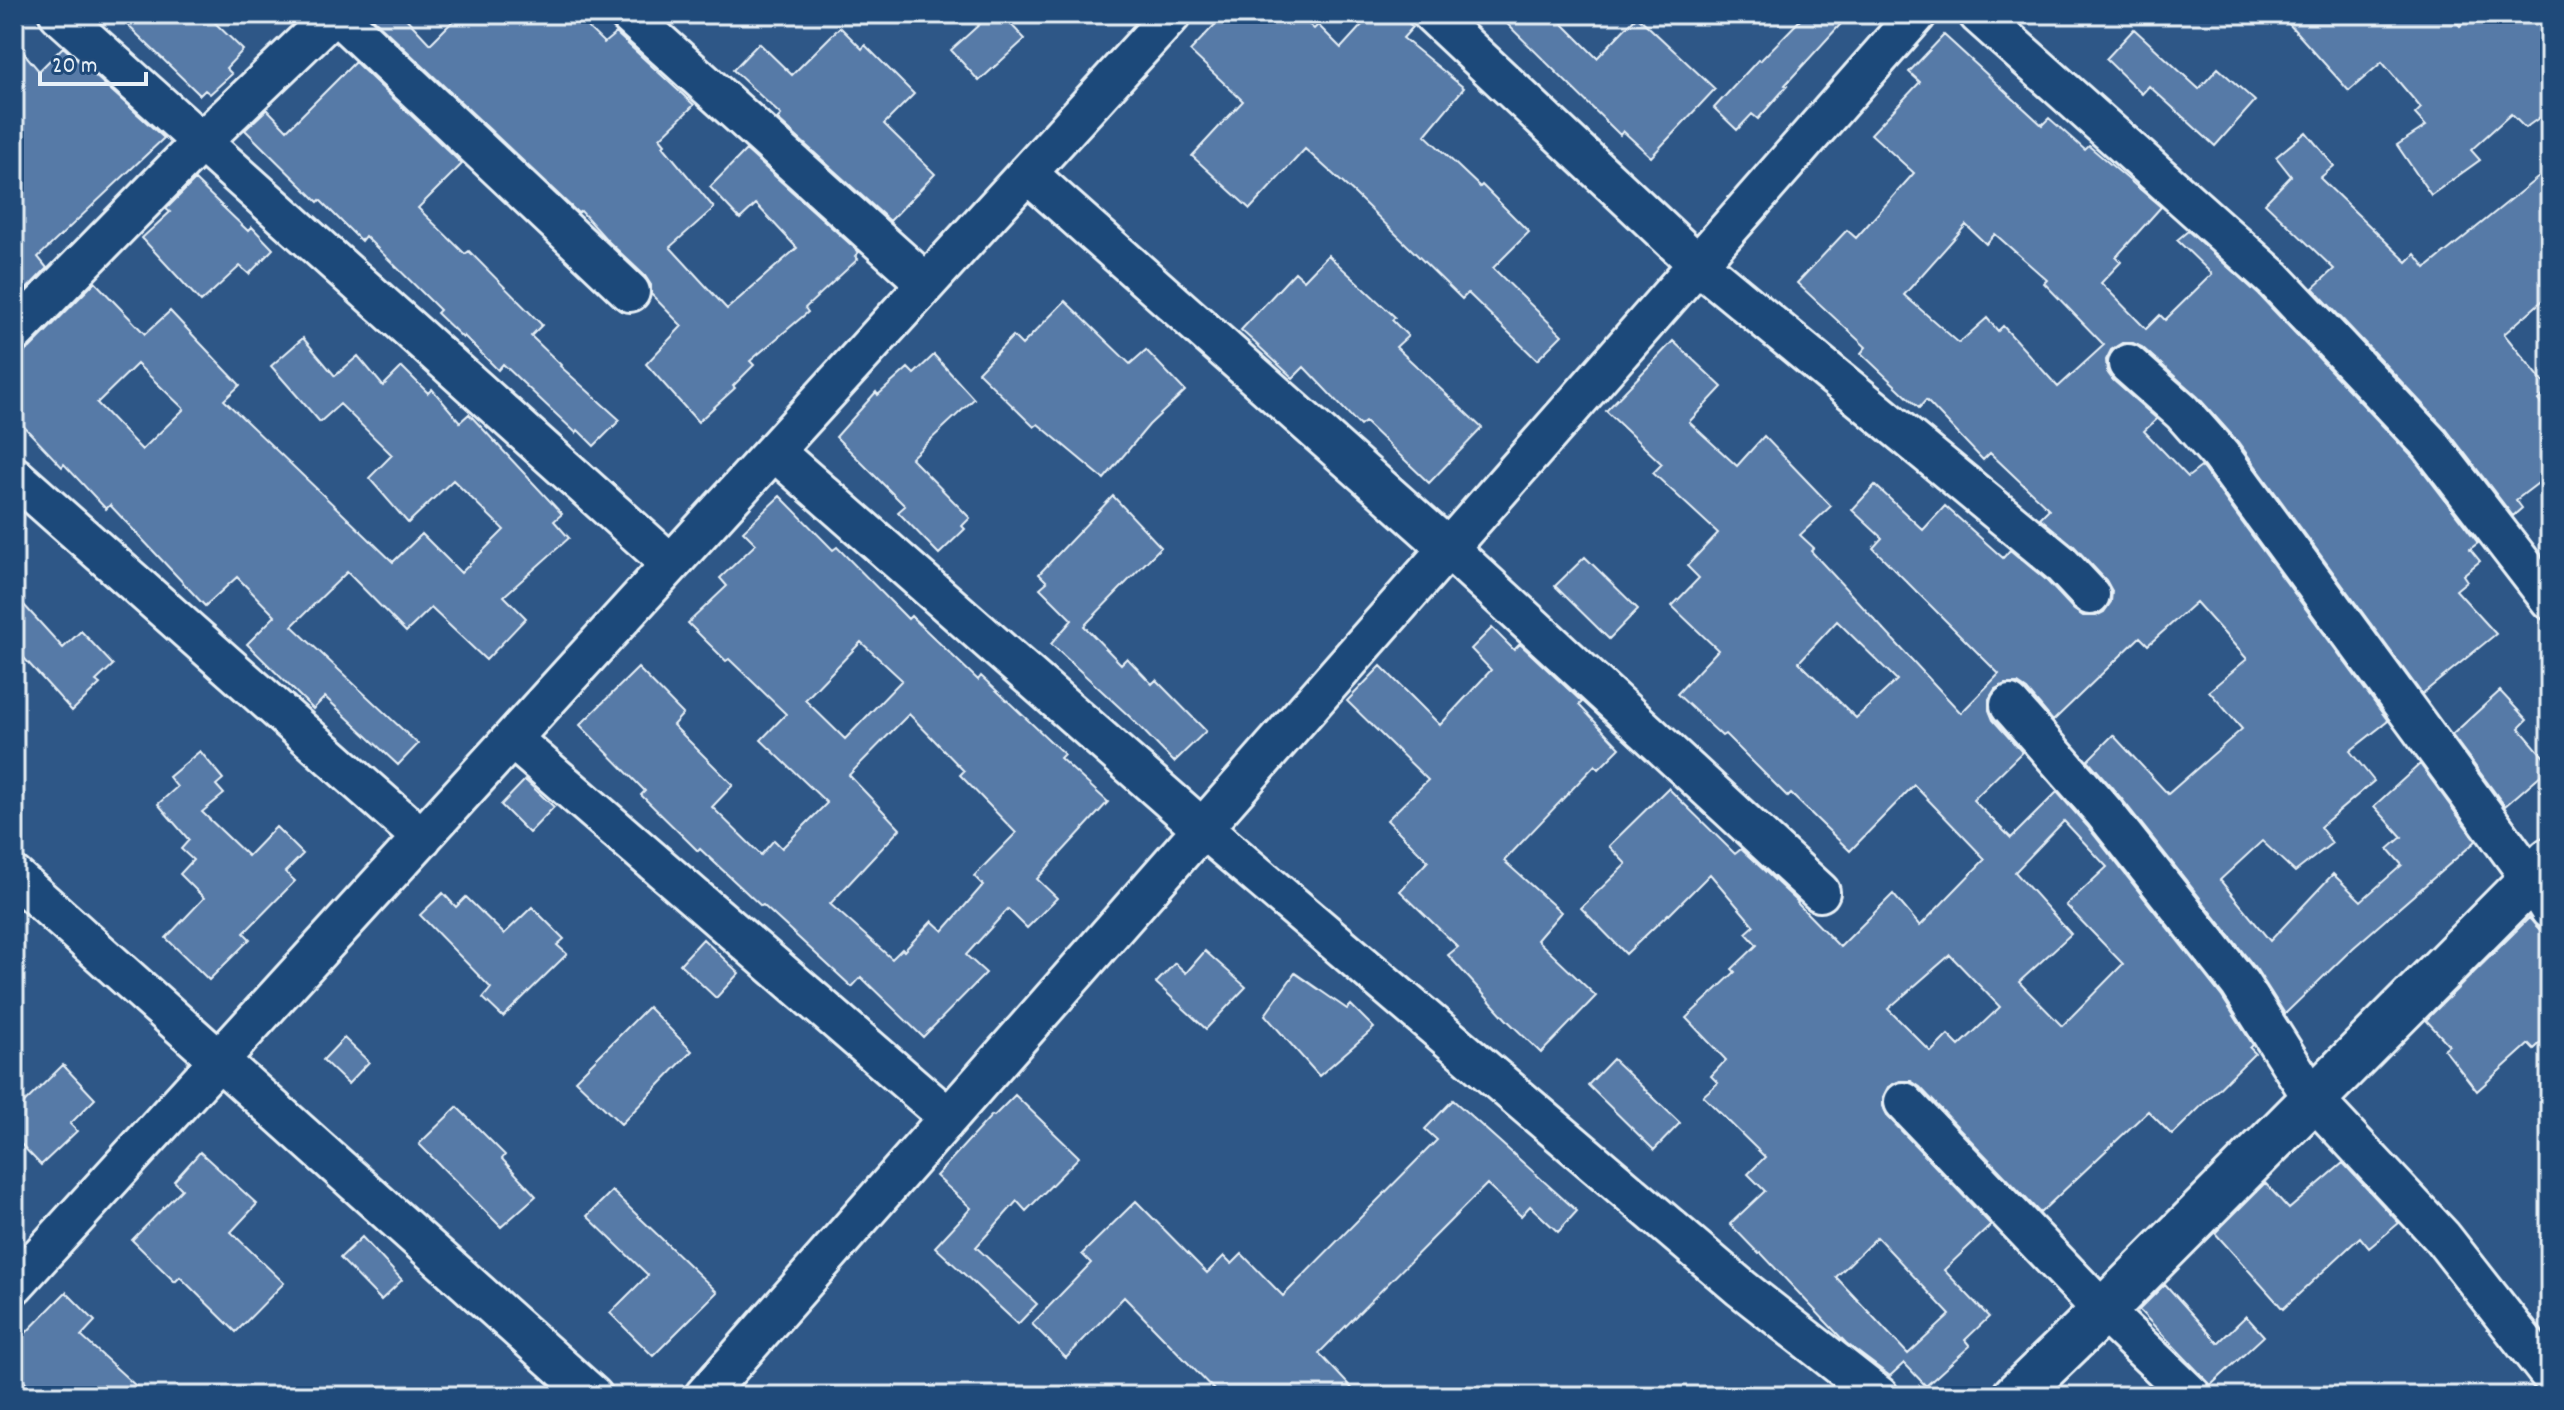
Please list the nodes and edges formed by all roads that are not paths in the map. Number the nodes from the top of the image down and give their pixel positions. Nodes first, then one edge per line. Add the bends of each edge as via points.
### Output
1 (59, 14) edge
2 (335, 14) edge
3 (628, 14) edge
4 (1432, 14) edge
5 (1917, 14) edge
6 (1978, 14) edge
7 (1166, 16) edge
8 (201, 142) junction
9 (1027, 173) junction
10 (1698, 264) junction
11 (926, 283) junction
12 (630, 292) dead end
13 (14, 333) edge
14 (2128, 364) dead end
15 (774, 451) junction
16 (14, 476) edge
17 (1448, 548) junction
18 (671, 564) junction
19 (2090, 595) dead end
20 (2550, 600) edge
21 (2010, 705) dead end
22 (512, 739) junction
23 (1202, 828) junction
24 (422, 838) junction
25 (14, 876) edge
26 (2544, 883) edge
27 (1820, 892) dead end
28 (220, 1059) junction
29 (2313, 1099) junction
30 (1904, 1102) dead end
31 (948, 1117) junction
32 (14, 1285) edge
33 (2103, 1311) junction
34 (2550, 1375) edge
35 (593, 1396) edge
36 (704, 1396) edge
37 (1879, 1396) edge
38 (2015, 1396) edge
39 (2192, 1396) edge

1 - 8 street
2 - 8 street
2 - 12 street
3 - 11 street
4 - 10 street
5 - 10 street
6 - 20 street via 2274,279 2430,444
7 - 9 street
8 - 13 street
8 - 18 street
9 - 11 street
9 - 17 street
10 - 17 street
10 - 19 street via 2060,563
11 - 15 street
14 - 26 street via 2220,455
15 - 18 street
15 - 23 street
16 - 24 street
17 - 23 street
17 - 27 street
18 - 22 street
21 - 29 street via 2104,812 2240,984
22 - 24 street
22 - 31 street
23 - 31 street
23 - 37 street via 1741,1288
24 - 28 street
25 - 28 street
26 - 29 main road
28 - 32 street
28 - 35 street
29 - 33 main road
29 - 34 street via 2442,1237
30 - 33 street
31 - 36 street
33 - 38 main road
33 - 39 street

